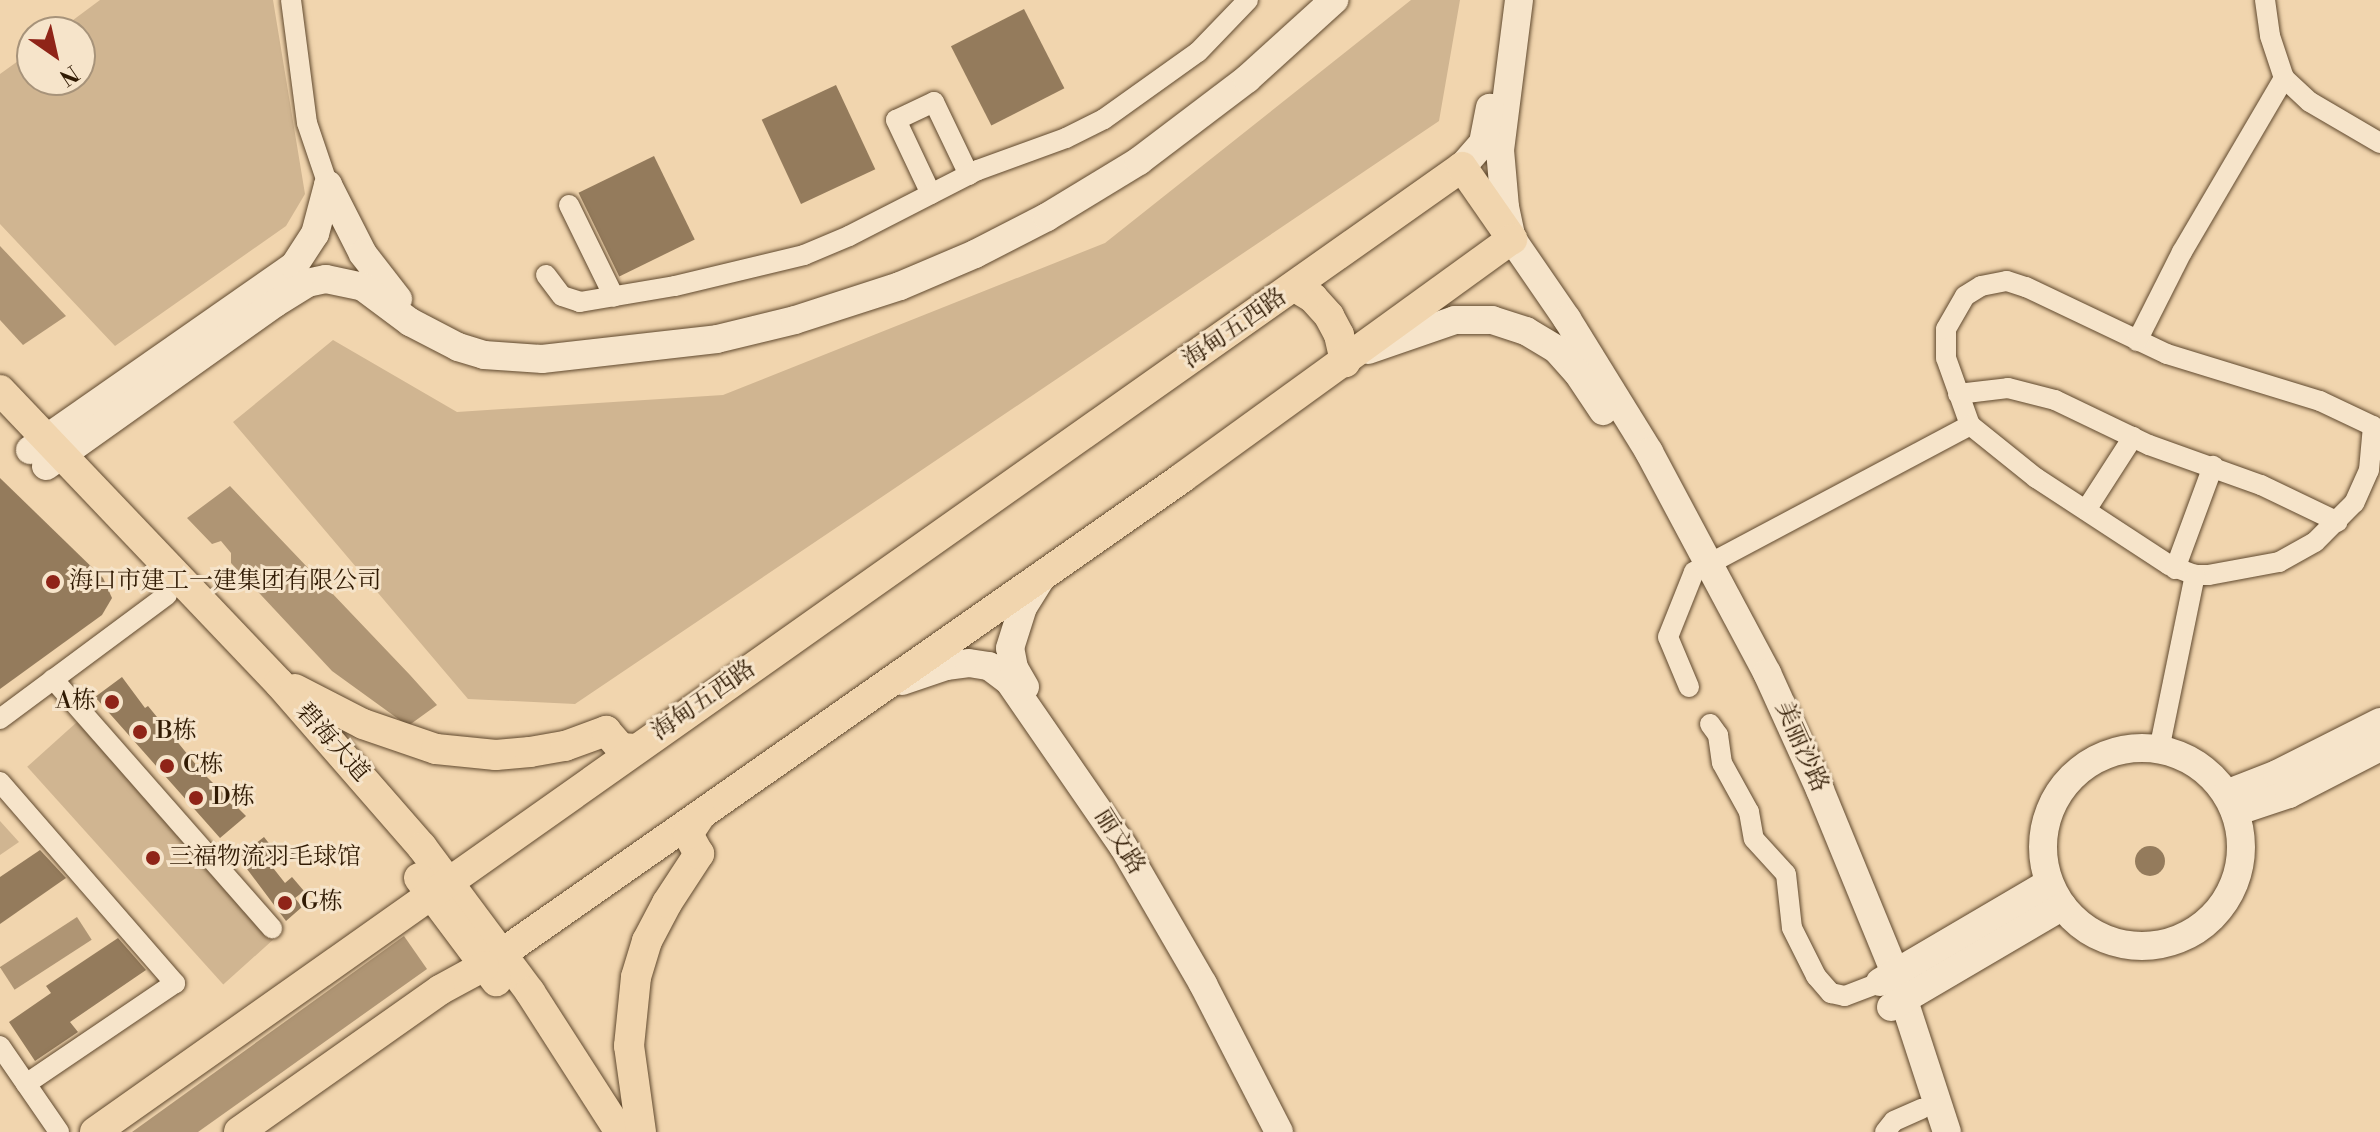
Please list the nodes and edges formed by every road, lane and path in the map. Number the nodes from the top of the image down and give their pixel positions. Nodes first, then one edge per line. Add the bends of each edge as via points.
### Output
1 (291, 0) edge
2 (1248, 0) edge
3 (1503, 0) edge
4 (1519, 0) edge
5 (2265, 0) edge
6 (1325, 2) edge
7 (2284, 78) junction
8 (2380, 143) edge
9 (1462, 167) junction
10 (969, 175) junction
11 (328, 185) junction
12 (931, 194) junction
13 (569, 205) dead end
14 (1512, 239) junction
15 (546, 275) dead end
16 (1305, 279) junction
17 (614, 297) junction
18 (2137, 341) junction
19 (1349, 359) junction
20 (1599, 387) junction
21 (0, 390) edge
22 (1958, 394) junction
23 (0, 419) edge
24 (2376, 420) edge
25 (1970, 425) junction
26 (2133, 437) junction
27 (46, 452) junction
28 (2213, 466) junction
29 (2086, 510) junction
30 (2338, 522) junction
31 (1703, 567) junction
32 (2185, 572) junction
33 (1044, 574) junction
34 (167, 595) junction
35 (53, 679) junction
36 (280, 684) junction
37 (1689, 687) dead end
38 (882, 688) junction
39 (0, 719) edge
40 (2380, 722) edge
41 (1710, 724) dead end
42 (2380, 747) edge
43 (636, 749) junction
44 (2159, 750) junction
45 (0, 782) edge
46 (2231, 803) junction
47 (701, 815) junction
48 (439, 887) junction
49 (2056, 895) junction
50 (272, 928) dead end
51 (493, 960) junction
52 (1892, 991) junction
53 (0, 1046) edge
54 (26, 1084) junction
55 (1924, 1120) edge
56 (59, 1132) edge
57 (95, 1132) edge
58 (239, 1132) edge
59 (598, 1132) edge
60 (620, 1132) edge
61 (641, 1132) edge
62 (1279, 1132) edge
63 (1287, 1132) edge
64 (1885, 1132) edge
65 (1947, 1132) edge

1 - 11 street via 307,123
2 - 10 street via 1198,52 1104,119
3 - 9 street via 1488,129
4 - 14 street via 1500,150
5 - 7 street
6 - 11 street via 1189,114 1062,198 948,256 872,286 705,331 541,350 499,347 449,333 388,290
6 - 27 street via 1247,79 1139,161 1047,217 900,286 717,339 542,359 484,355 458,347 410,322 363,287 326,279 307,283
7 - 8 street via 2310,102
7 - 18 street via 2182,252
9 - 14 main road
9 - 16 main road, 海甸五西路
10 - 12 street
10 - 12 street via 934,102 896,120
11 - 27 street via 315,234 294,266
12 - 17 street via 804,255
13 - 17 street
14 - 19 main road
14 - 20 street
15 - 17 street via 570,301
16 - 19 main road
16 - 43 main road, 海甸五西路
18 - 22 street via 2026,287 2007,281 1987,284 1965,296 1946,329 1946,358
18 - 24 street
19 - 20 street via 1455,320 1492,320 1526,331 1556,349
19 - 33 main road
20 - 31 street, 美丽沙路
21 - 27 main road, 碧海大道
22 - 25 street
22 - 26 street via 1992,388 2032,393
23 - 27 main road, 碧海大道
24 - 30 street via 2364,486
25 - 29 street via 2015,463
25 - 31 street
26 - 28 street
26 - 29 street
27 - 34 main road, 碧海大道
27 - 36 main road, 碧海大道
28 - 30 street
28 - 32 street
29 - 32 street
30 - 32 street via 2279,562 2227,573
31 - 37 street via 1668,637
31 - 52 street, 美丽沙路 via 1799,742
32 - 44 street
33 - 38 main road
33 - 63 street, 丽文路 via 1017,622 1010,648 1014,668 1173,916
34 - 35 street
34 - 48 main road, 碧海大道
35 - 39 street
35 - 50 street
36 - 43 main road via 363,724 436,749 496,755 530,752 606,731 621,748
36 - 48 main road, 碧海大道 via 360,773
38 - 47 main road
38 - 62 street, 丽文路 via 969,663 989,666 1009,681 1130,858 1210,996
40 - 46 street
41 - 52 street via 1718,735 1722,763 1749,812 1754,839 1786,874 1792,928 1816,976 1831,993 1845,996
42 - 46 street via 2289,794
43 - 48 main road, 海甸五西路
44 - 46 street via 2200,765
44 - 49 street via 2138,747 2105,754 2077,771 2056,796 2044,827 2042,860
45 - 54 street via 175,983
46 - 49 street via 2242,850 2235,882 2219,910 2194,932 2163,944 2130,946 2098,937 2071,918
47 - 51 main road
47 - 61 main road via 688,834 699,854 647,941 633,990 629,1046
48 - 51 main road, 碧海大道
48 - 57 main road, 海甸五西路
49 - 52 street
51 - 58 main road via 440,990
51 - 59 main road, 碧海大道
51 - 60 main road, 碧海大道 via 572,1054
52 - 55 street, 美丽沙路
52 - 65 street, 美丽沙路
53 - 54 street
54 - 56 street
55 - 64 street via 1894,1121

